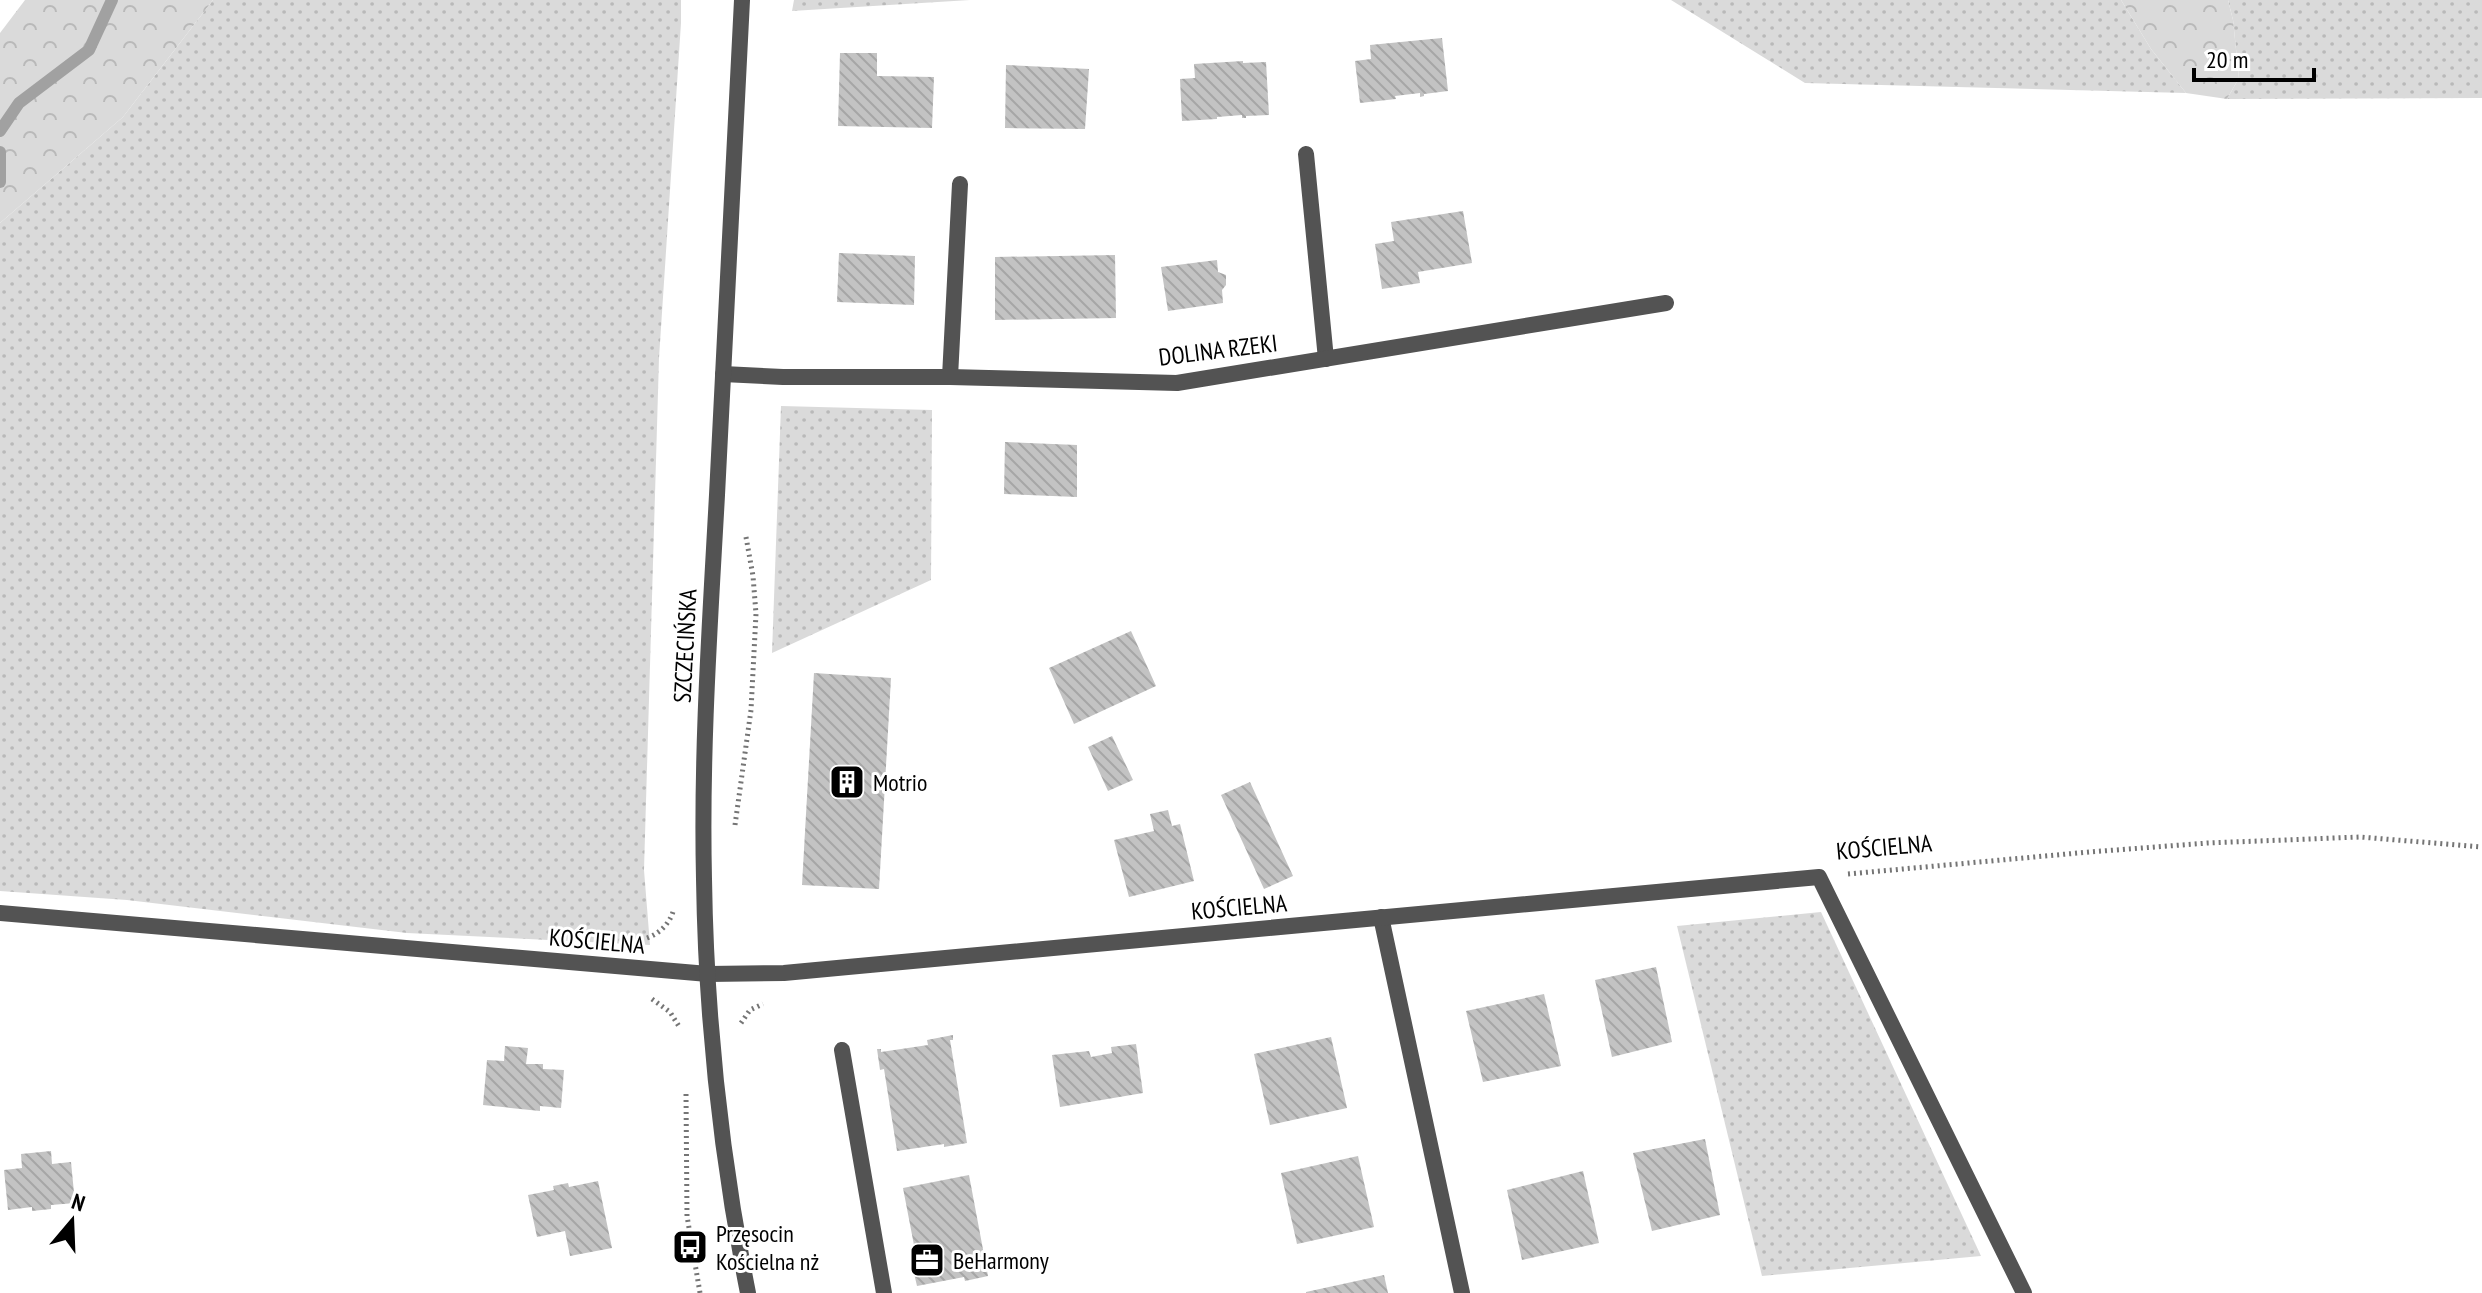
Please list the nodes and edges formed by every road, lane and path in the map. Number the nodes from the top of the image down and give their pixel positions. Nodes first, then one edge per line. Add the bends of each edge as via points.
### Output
1 (742, 0) edge
2 (1306, 154) dead end
3 (960, 184) dead end
4 (1666, 303) dead end
5 (1326, 359) junction
6 (723, 374) junction
7 (950, 377) junction
8 (743, 524) dead end
9 (734, 833) dead end
10 (2482, 847) edge
11 (1819, 877) junction
12 (0, 913) edge
13 (1381, 917) junction
14 (708, 974) junction
15 (647, 997) dead end
16 (682, 1032) dead end
17 (842, 1050) dead end
18 (686, 1081) dead end
19 (700, 1293) edge
20 (748, 1293) edge
21 (884, 1293) edge
22 (1462, 1293) edge
23 (2024, 1293) edge

1 - 6 street, SZCZECIŃSKA
2 - 5 street
3 - 7 street
4 - 5 street, DOLINA RZEKI
5 - 7 street, DOLINA RZEKI via 1177,383
6 - 7 street, DOLINA RZEKI
6 - 14 street, SZCZECIŃSKA via 704,759
8 - 9 path via 756,614 751,710
10 - 11 path, KOŚCIELNA via 2360,837 2208,843
11 - 13 street, KOŚCIELNA
11 - 23 street
12 - 14 street, KOŚCIELNA
13 - 14 street, KOŚCIELNA via 784,973
13 - 22 street
14 - 20 street, SZCZECIŃSKA via 725,1155
15 - 16 path via 670,1012
17 - 21 street
18 - 19 path via 687,1216

